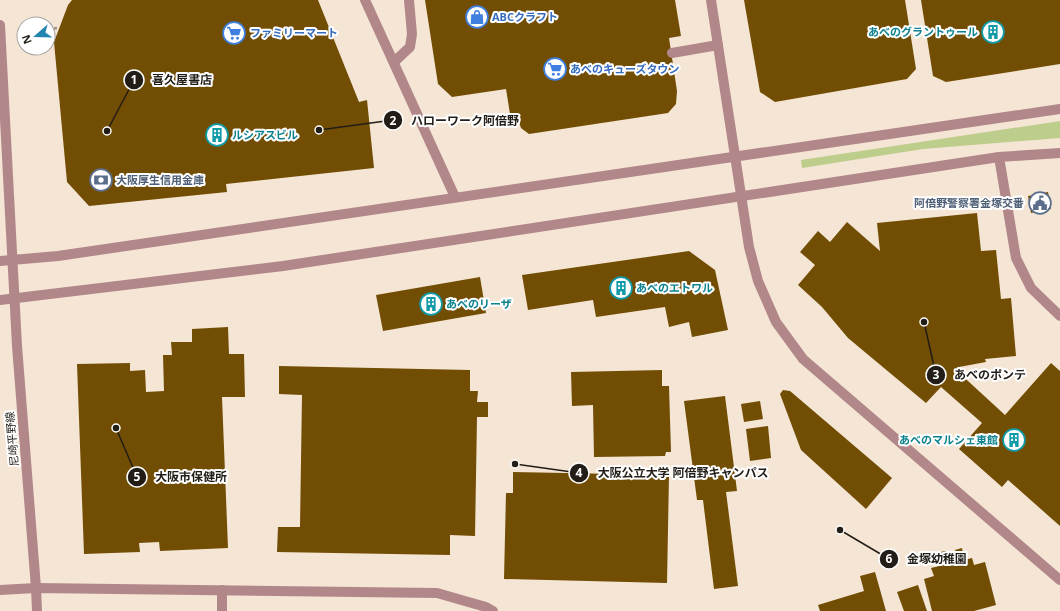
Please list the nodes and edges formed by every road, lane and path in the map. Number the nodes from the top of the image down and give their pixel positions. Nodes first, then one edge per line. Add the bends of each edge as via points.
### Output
1 (365, 0) edge
2 (409, 0) edge
3 (711, 0) edge
4 (0, 25) edge
5 (718, 45) junction
6 (672, 53) dead end
7 (394, 62) junction
8 (1060, 109) edge
9 (1060, 153) edge
10 (735, 156) junction
11 (999, 157) junction
12 (455, 196) junction
13 (741, 196) junction
14 (12, 260) junction
15 (0, 261) edge
16 (14, 299) junction
17 (0, 300) edge
18 (1060, 316) edge
19 (1060, 580) edge
20 (36, 588) junction
21 (0, 590) edge
22 (222, 590) junction
23 (37, 611) edge
24 (222, 611) edge
25 (493, 611) edge

1 - 7 street
2 - 7 street via 412,34 410,47
3 - 5 street
4 - 14 street, 尼崎平野線
5 - 6 street
5 - 10 street
7 - 12 street
8 - 10 street
9 - 11 street
10 - 12 street
10 - 13 street
11 - 13 street
11 - 18 street via 1016,258 1032,288
12 - 14 street via 58,256
13 - 16 street via 283,266
13 - 19 street via 749,247 758,281 776,322 803,359
14 - 15 street
14 - 16 street, 尼崎平野線
16 - 17 street
16 - 20 street, 尼崎平野線
20 - 21 street
20 - 22 street
20 - 23 street, 尼崎平野線
22 - 24 street
22 - 25 street via 437,593 486,606

